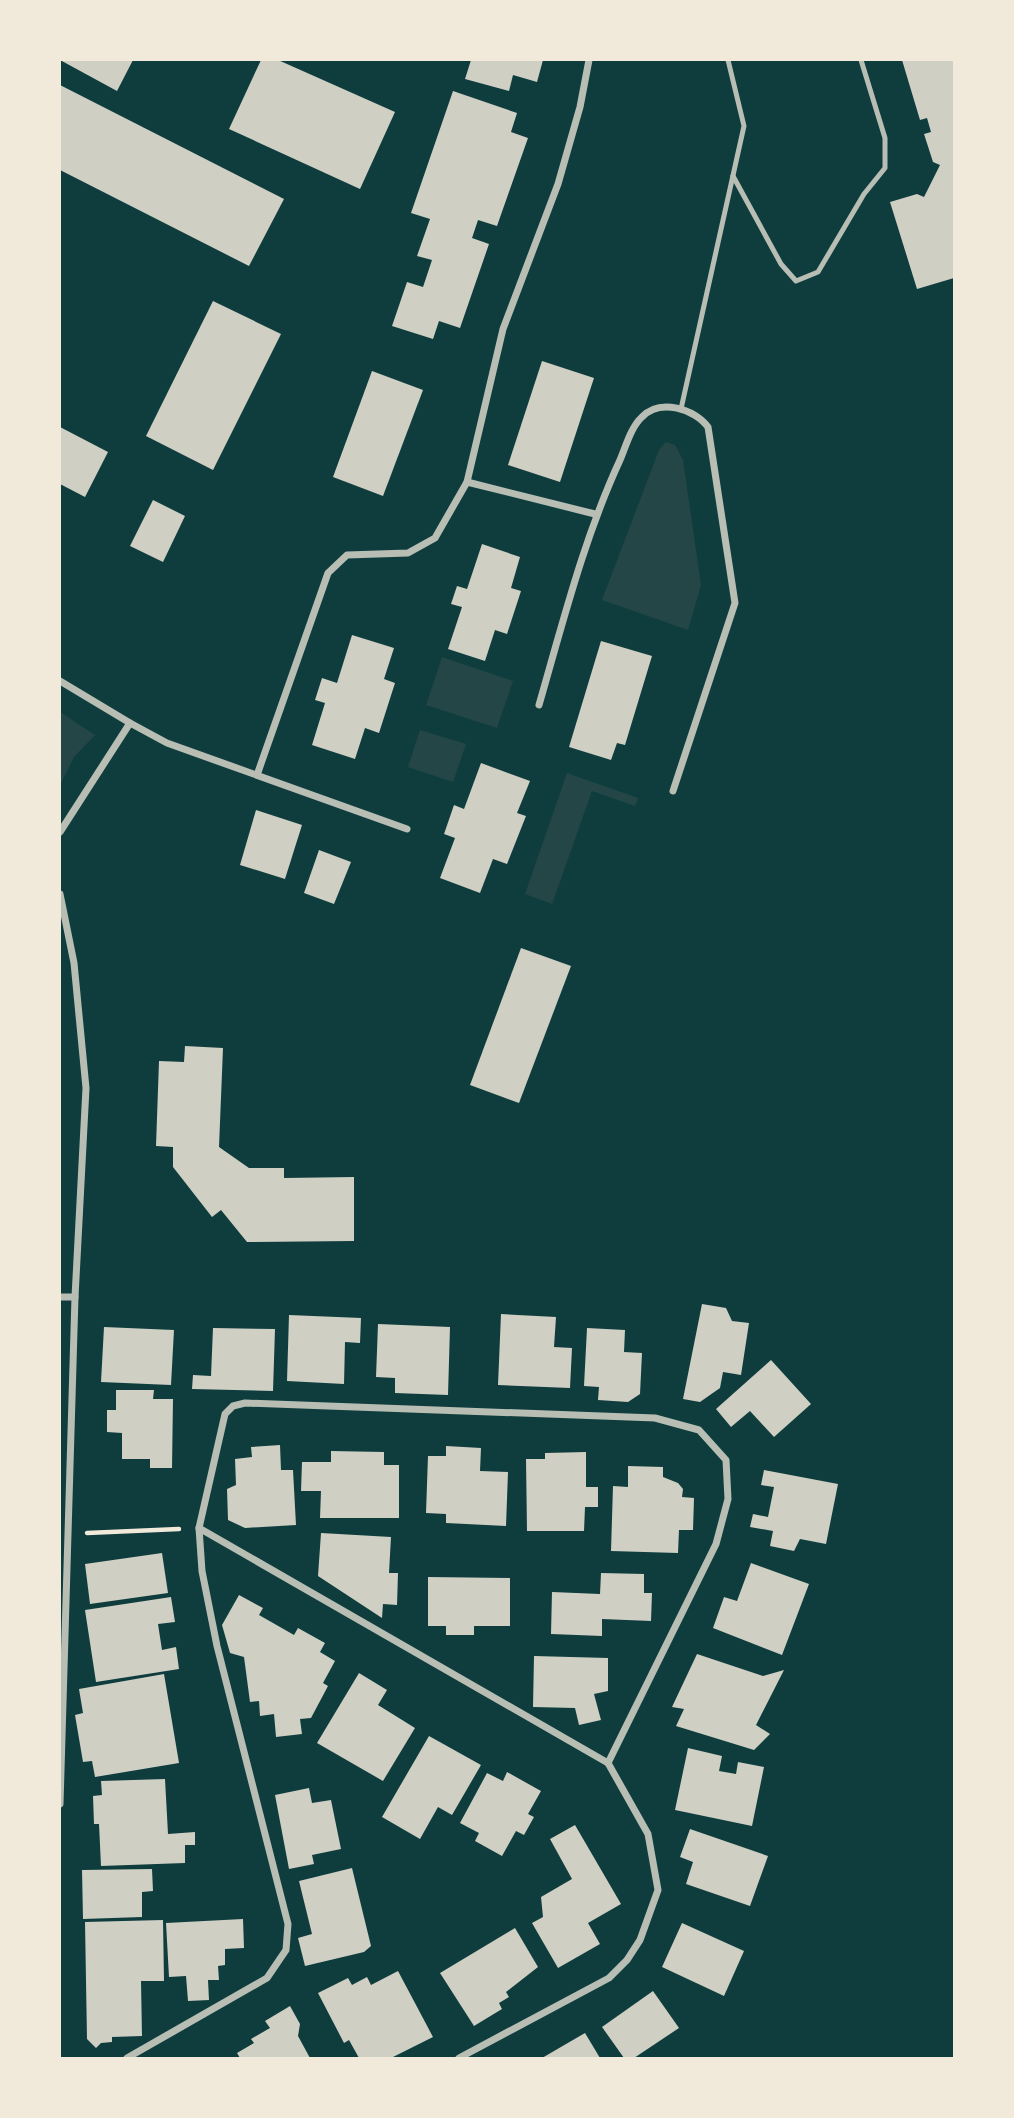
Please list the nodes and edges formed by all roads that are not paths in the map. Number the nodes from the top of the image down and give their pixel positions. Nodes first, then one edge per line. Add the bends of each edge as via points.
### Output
1 (589, 60) edge
2 (728, 60) edge
3 (862, 60) edge
4 (733, 176) junction
5 (681, 409) junction
6 (467, 482) junction
7 (594, 514) junction
8 (60, 681) edge
9 (539, 705) dead end
10 (130, 723) junction
11 (257, 775) junction
12 (673, 790) dead end
13 (407, 829) dead end
14 (60, 832) edge
15 (60, 894) edge
16 (60, 1297) edge
17 (75, 1297) junction
18 (199, 1528) junction
19 (61, 1662) edge
20 (608, 1763) junction
21 (60, 1804) edge
22 (127, 2059) edge
23 (458, 2059) edge

1 - 6 street via 558,184 503,329
2 - 4 lane via 744,125
3 - 4 lane via 885,138 885,168 864,194 818,272 796,281 781,264
4 - 5 lane
5 - 7 street via 661,407 643,415
5 - 12 street via 700,416 708,428 736,603
6 - 7 street
6 - 11 street via 435,538 408,554 347,555 328,573
7 - 9 street
8 - 10 street
10 - 11 street via 167,743
10 - 14 street
11 - 13 street
15 - 17 street via 74,963 86,1088
16 - 17 street
17 - 19 street
18 - 20 street
18 - 20 street via 225,1414 245,1403 655,1418 699,1430 726,1460 728,1499 716,1544
18 - 22 street via 202,1571 217,1646 288,1924 286,1950 267,1978
19 - 21 street
20 - 23 street via 648,1834 654,1859 658,1890 640,1940 609,1978

